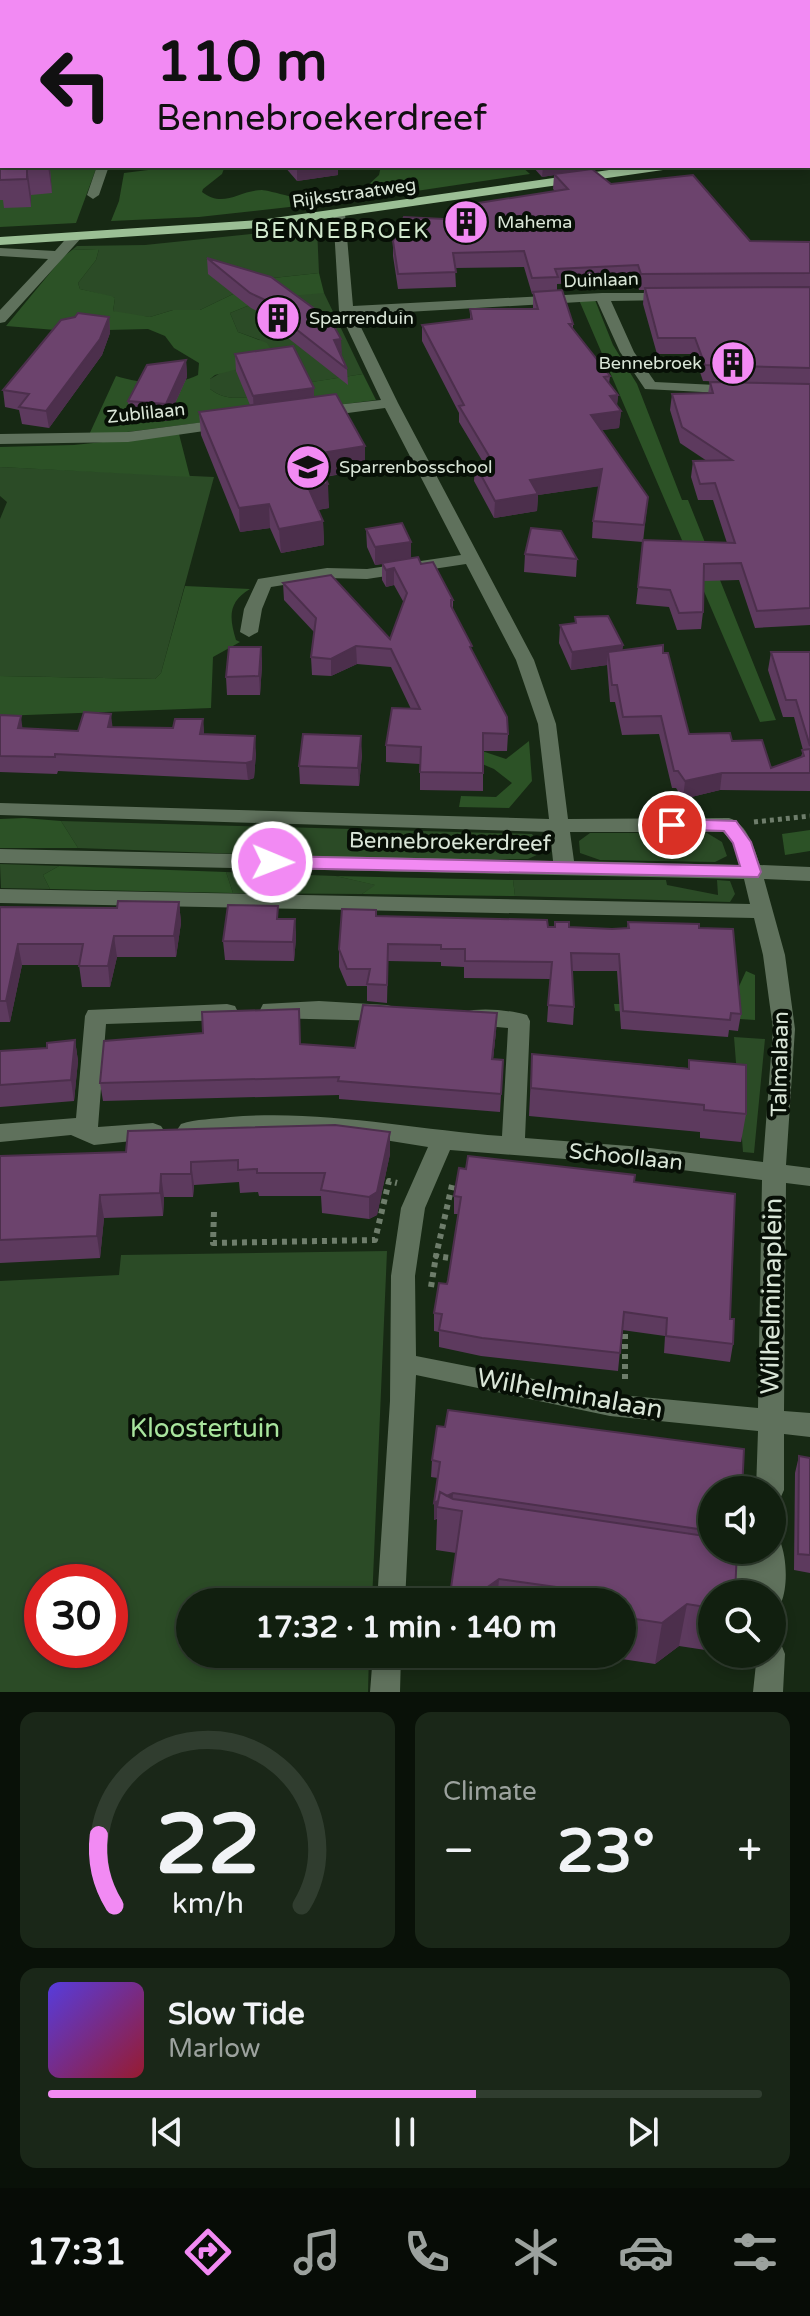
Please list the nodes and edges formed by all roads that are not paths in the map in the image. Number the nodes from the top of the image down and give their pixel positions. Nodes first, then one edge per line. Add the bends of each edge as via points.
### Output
1 (102, 168) edge
2 (649, 168) edge
3 (93, 195) dead end
4 (338, 214) junction
5 (76, 236) junction
6 (0, 241) edge
7 (0, 252) edge
8 (57, 255) junction
9 (682, 296) edge
10 (602, 297) junction
11 (346, 311) junction
12 (0, 319) edge
13 (753, 391) edge
14 (390, 403) junction
15 (297, 415) edge
16 (251, 421) edge
17 (0, 439) edge
18 (473, 558) junction
19 (249, 632) dead end
20 (0, 809) edge
21 (559, 826) junction
22 (0, 856) edge
23 (564, 866) junction
24 (752, 872) junction
25 (810, 874) edge
26 (0, 896) edge
27 (761, 911) junction
28 (411, 1014) edge
29 (442, 1016) edge
30 (0, 1133) edge
31 (86, 1133) junction
32 (452, 1140) junction
33 (513, 1145) junction
34 (774, 1172) junction
35 (810, 1177) edge
36 (420, 1365) dead end
37 (769, 1420) junction
38 (810, 1425) edge
39 (770, 1476) edge
40 (679, 1560) edge
41 (770, 1572) edge
42 (392, 1588) edge
43 (386, 1668) edge
44 (771, 1668) edge
45 (770, 1689) edge
46 (385, 1692) edge

1 - 3 street
2 - 4 main road, Rijksstraatweg
4 - 5 main road, Rijksstraatweg
4 - 11 street
5 - 6 main road, Rijksstraatweg
5 - 8 street
7 - 8 street
8 - 12 street
9 - 10 street, Duinlaan
10 - 11 street, Duinlaan
10 - 13 street via 627,352 650,386
11 - 14 street
14 - 15 street
14 - 18 street
16 - 17 street, Zublilaan via 128,437
18 - 19 street via 264,583
18 - 21 street via 525,660 547,724
20 - 21 street, Bennebroekerdreef
21 - 23 street, Bennebroekerdreef
21 - 24 street, Bennebroekerdreef via 729,825 742,842
22 - 23 street, Bennebroekerdreef
23 - 24 street, Bennebroekerdreef
24 - 25 street, Bennebroekerdreef
24 - 27 street
26 - 27 street
27 - 34 street, Talmalaan via 774,955 784,1029
28 - 31 street via 319,1009 96,1016
29 - 33 street via 519,1021
30 - 31 street, Schoollaan via 74,1126
31 - 32 street, Schoollaan via 263,1123
32 - 33 street, Schoollaan
32 - 42 street via 413,1208 403,1276 403,1401
33 - 34 street, Schoollaan
34 - 35 street, Schoollaan
34 - 37 street, Wilhelminaplein
36 - 37 street, Wilhelminalaan via 618,1406
37 - 38 street, Wilhelminalaan
37 - 39 street
40 - 41 street
43 - 46 street
44 - 45 street

